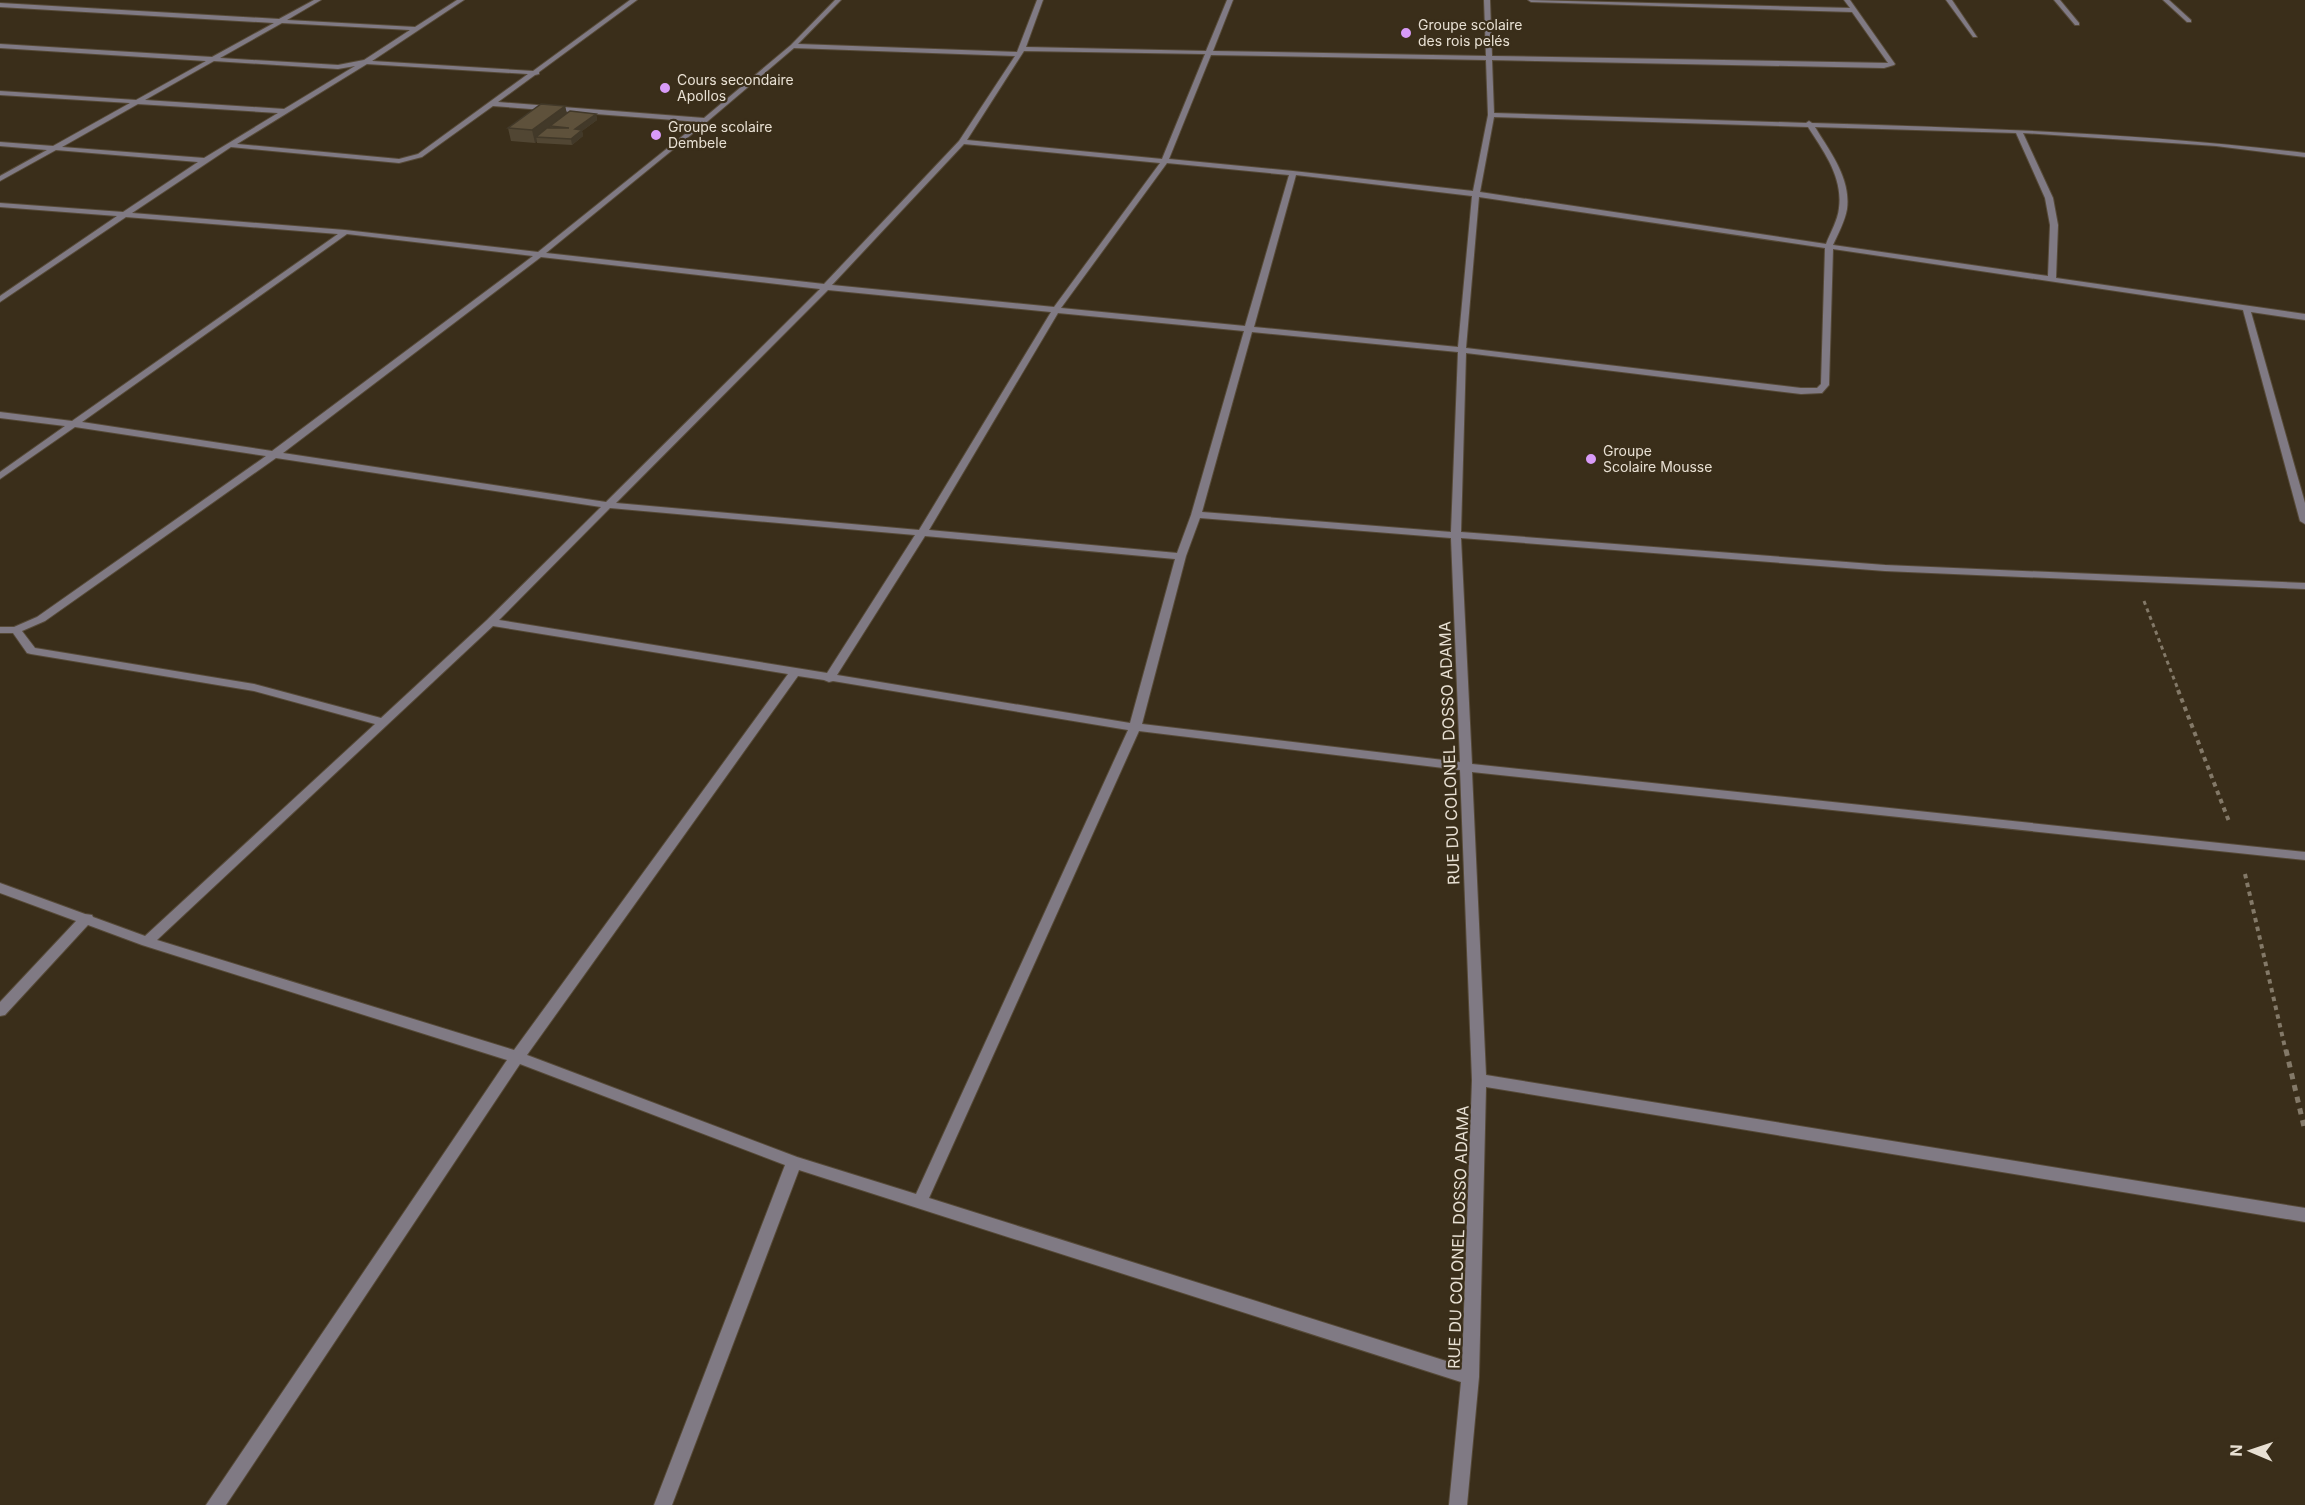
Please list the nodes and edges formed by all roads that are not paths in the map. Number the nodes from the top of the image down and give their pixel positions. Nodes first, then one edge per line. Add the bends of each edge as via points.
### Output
1 (318, 0) edge
2 (461, 0) edge
3 (634, 0) edge
4 (838, 0) edge
5 (1040, 0) edge
6 (1230, 0) edge
7 (1487, 0) edge
8 (1531, 0) edge
9 (1847, 0) edge
10 (1949, 0) edge
11 (2057, 0) edge
12 (2166, 0) edge
13 (1, 2) edge
14 (1750, 3) edge
15 (1853, 10) junction
16 (279, 21) junction
17 (2189, 21) dead end
18 (2077, 24) dead end
19 (417, 29) junction
20 (1975, 36) dead end
21 (0, 46) edge
22 (793, 46) junction
23 (1020, 51) junction
24 (1209, 54) junction
25 (1490, 57) junction
26 (211, 60) junction
27 (366, 62) junction
28 (537, 73) junction
29 (0, 93) edge
30 (133, 103) junction
31 (493, 104) junction
32 (284, 111) junction
33 (1491, 115) junction
34 (706, 120) junction
35 (1809, 123) junction
36 (2019, 131) junction
37 (963, 142) junction
38 (0, 144) edge
39 (228, 145) junction
40 (54, 148) junction
41 (2305, 155) edge
42 (205, 160) junction
43 (1165, 161) junction
44 (1293, 173) junction
45 (0, 179) edge
46 (1476, 194) junction
47 (0, 205) edge
48 (125, 216) junction
49 (345, 231) junction
50 (1829, 246) junction
51 (540, 254) junction
52 (2052, 279) junction
53 (826, 287) junction
54 (0, 300) edge
55 (2246, 307) junction
56 (1058, 308) junction
57 (2305, 317) edge
58 (1250, 329) junction
59 (1462, 350) junction
60 (0, 415) edge
61 (74, 424) junction
62 (275, 454) junction
63 (0, 476) edge
64 (608, 505) junction
65 (1196, 515) junction
66 (2305, 521) edge
67 (922, 533) junction
68 (1456, 537) junction
69 (1181, 556) junction
70 (2305, 586) edge
71 (491, 622) junction
72 (0, 630) edge
73 (16, 630) junction
74 (794, 673) junction
75 (828, 678) junction
76 (383, 722) junction
77 (1135, 727) junction
78 (1466, 767) junction
79 (2305, 856) edge
80 (0, 888) edge
81 (87, 918) junction
82 (147, 942) junction
83 (0, 1011) edge
84 (517, 1058) junction
85 (1479, 1080) junction
86 (794, 1162) junction
87 (920, 1202) junction
88 (2305, 1215) edge
89 (1470, 1377) junction
90 (215, 1505) edge
91 (663, 1505) edge
92 (1458, 1505) edge

1 - 16 street
2 - 19 street
3 - 28 street
4 - 22 street
5 - 23 street
6 - 24 street
7 - 25 street, RUE DU COLONEL DOSSO ADAMA
8 - 14 street
9 - 15 street
10 - 20 street
11 - 18 street
12 - 17 street
13 - 16 street
14 - 15 street
15 - 25 street via 1892,64
16 - 19 street
16 - 26 street
19 - 27 street
21 - 26 street
22 - 23 street
22 - 34 street
23 - 24 street
23 - 37 street
24 - 25 street
24 - 43 street
25 - 33 street, RUE DU COLONEL DOSSO ADAMA
26 - 27 street via 338,67
26 - 30 street
27 - 28 street
27 - 32 street
28 - 31 street
29 - 30 street
30 - 32 street
30 - 40 street
31 - 34 street
31 - 39 street via 410,160
32 - 39 street
33 - 35 street
33 - 46 street, RUE DU COLONEL DOSSO ADAMA
34 - 51 street
35 - 36 street
35 - 50 street via 1837,168 1843,189 1843,210
36 - 41 street via 2193,142
36 - 52 street via 2049,198 2054,225
37 - 43 street
37 - 53 street
38 - 40 street
39 - 42 street
40 - 42 street
40 - 45 street
42 - 48 street
43 - 44 street
43 - 56 street
44 - 46 street
44 - 58 street
46 - 50 street
46 - 59 street, RUE DU COLONEL DOSSO ADAMA
47 - 48 street
48 - 49 street
48 - 54 street
49 - 51 street
49 - 61 street
50 - 52 street
50 - 59 street via 1826,385 1819,391
51 - 53 street
51 - 62 street
52 - 55 street
53 - 56 street
53 - 64 street
55 - 57 street
55 - 66 street
56 - 58 street
56 - 67 street
58 - 59 street
58 - 65 street
59 - 68 street, RUE DU COLONEL DOSSO ADAMA
60 - 61 street
61 - 62 street
61 - 63 street
62 - 64 street
62 - 73 street via 41,619
64 - 67 street
64 - 71 street
65 - 68 street
65 - 69 street
67 - 69 street
67 - 75 street
68 - 70 street via 1885,568
68 - 78 street, RUE DU COLONEL DOSSO ADAMA
69 - 77 street
71 - 74 street
71 - 76 street
72 - 73 street
73 - 76 street via 31,651 254,688
74 - 75 street
74 - 84 street
75 - 77 street
76 - 82 street
77 - 78 street
77 - 87 street
78 - 79 street
78 - 85 street, RUE DU COLONEL DOSSO ADAMA
80 - 81 street
81 - 82 street
81 - 83 street
82 - 84 street
84 - 86 street
84 - 90 street
85 - 88 street
85 - 89 street, RUE DU COLONEL DOSSO ADAMA
86 - 87 street
86 - 91 street
87 - 89 street
89 - 92 street, RUE DU COLONEL DOSSO ADAMA

